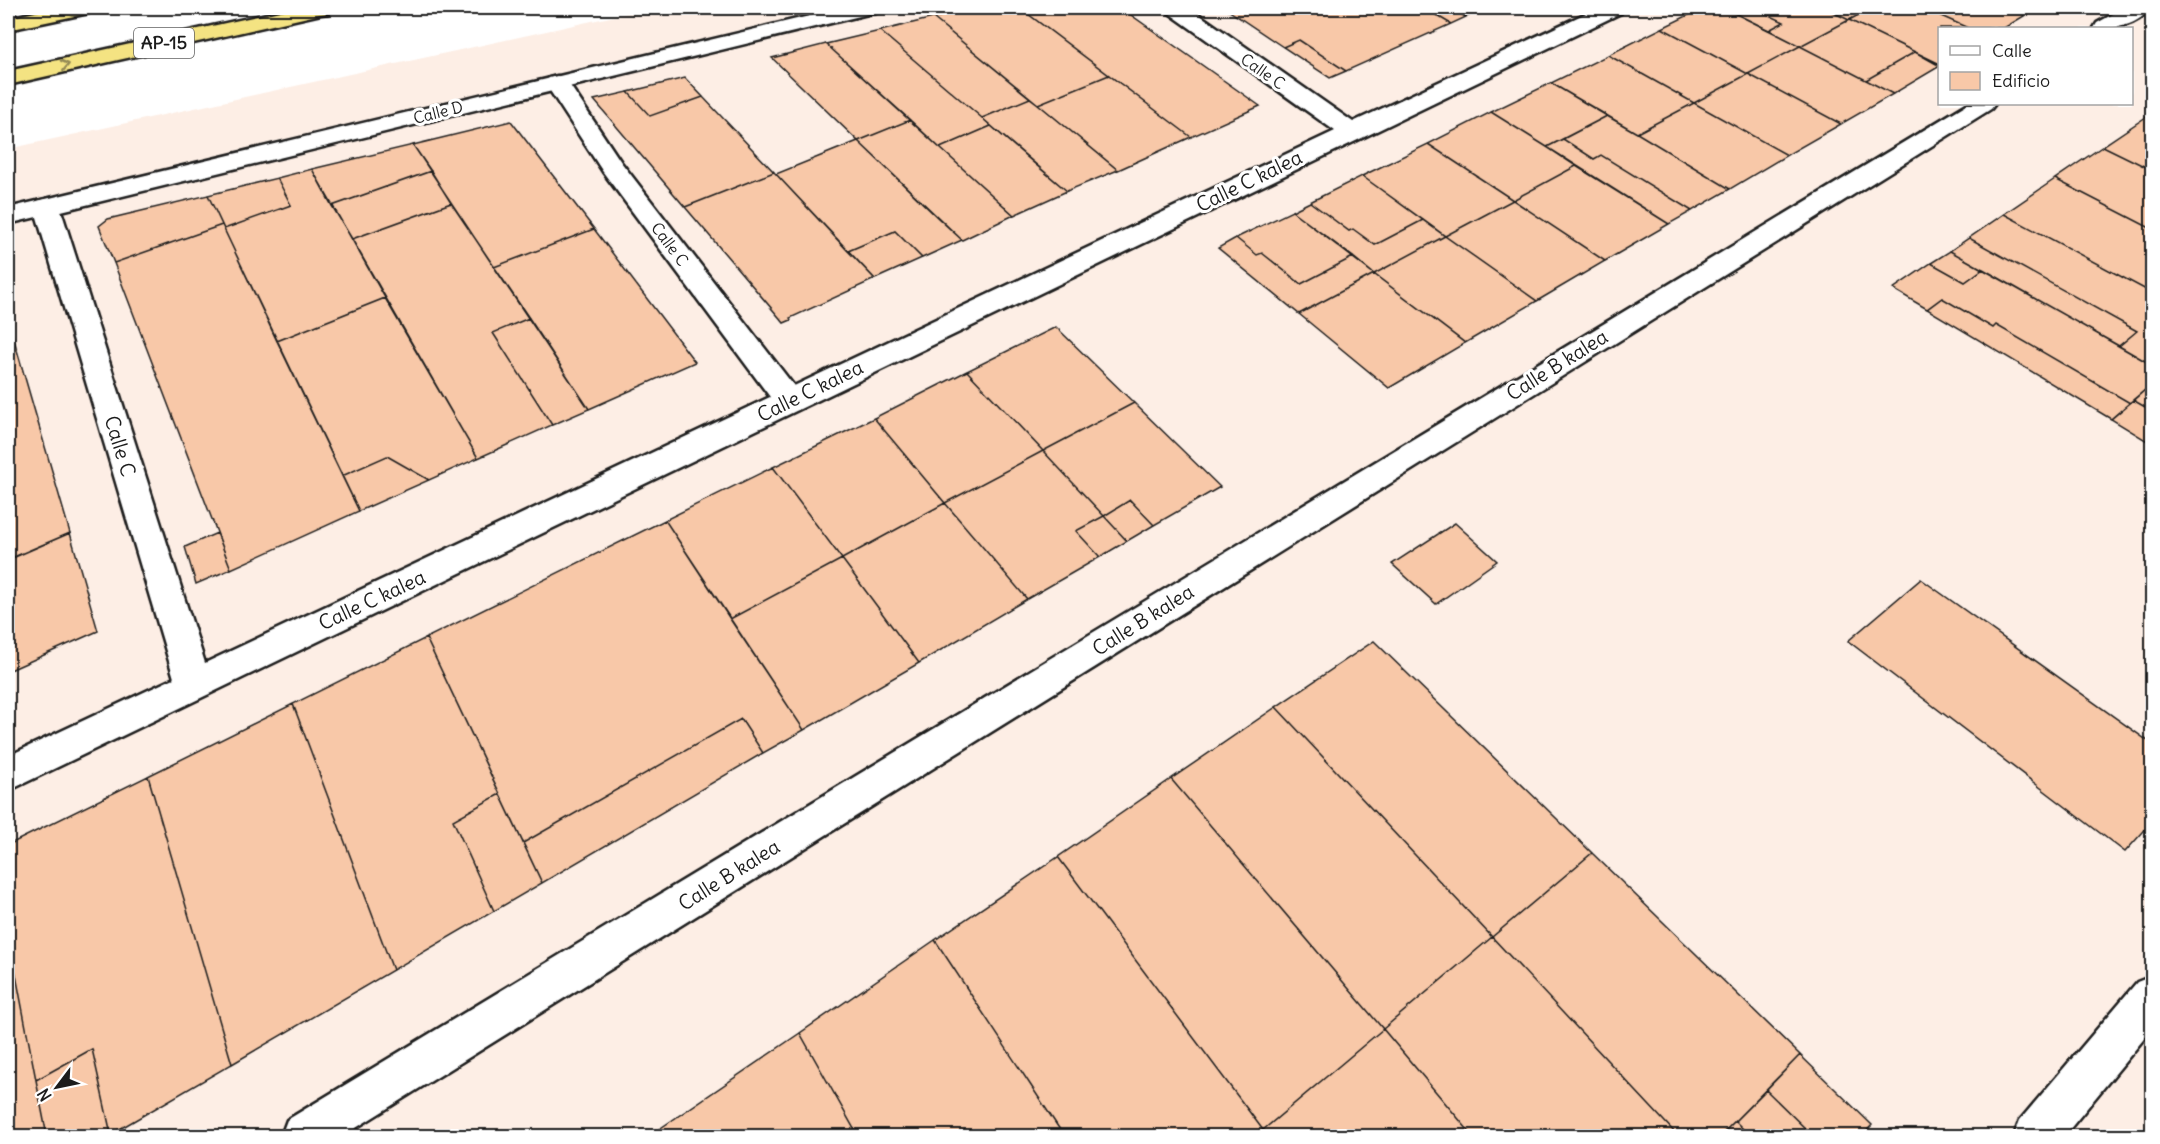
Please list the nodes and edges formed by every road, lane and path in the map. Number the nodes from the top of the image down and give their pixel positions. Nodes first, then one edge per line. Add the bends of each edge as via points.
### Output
1 (81, 8) edge
2 (321, 8) edge
3 (868, 8) edge
4 (1177, 8) edge
5 (1613, 8) edge
6 (2139, 8) edge
7 (8, 24) edge
8 (2107, 27) edge
9 (8, 78) edge
10 (557, 83) junction
11 (1981, 105) edge
12 (1352, 132) junction
13 (47, 207) junction
14 (8, 216) edge
15 (789, 401) junction
16 (194, 685) junction
17 (8, 774) edge
18 (2152, 997) edge
19 (303, 1137) edge
20 (2037, 1137) edge

1 - 7 highway
9 -> 2 highway, AP-15
3 - 10 street, Calle D
4 - 12 street, Calle C
5 - 12 street, Calle C kalea
6 - 8 street
10 - 13 street, Calle D
10 - 15 street, Calle C via 612,167
11 - 19 street, Calle B kalea
12 - 15 street, Calle C kalea
13 - 14 street, Calle D
13 - 16 street, Calle C
15 - 16 street, Calle C kalea
16 - 17 street, Calle C kalea
18 - 20 street

